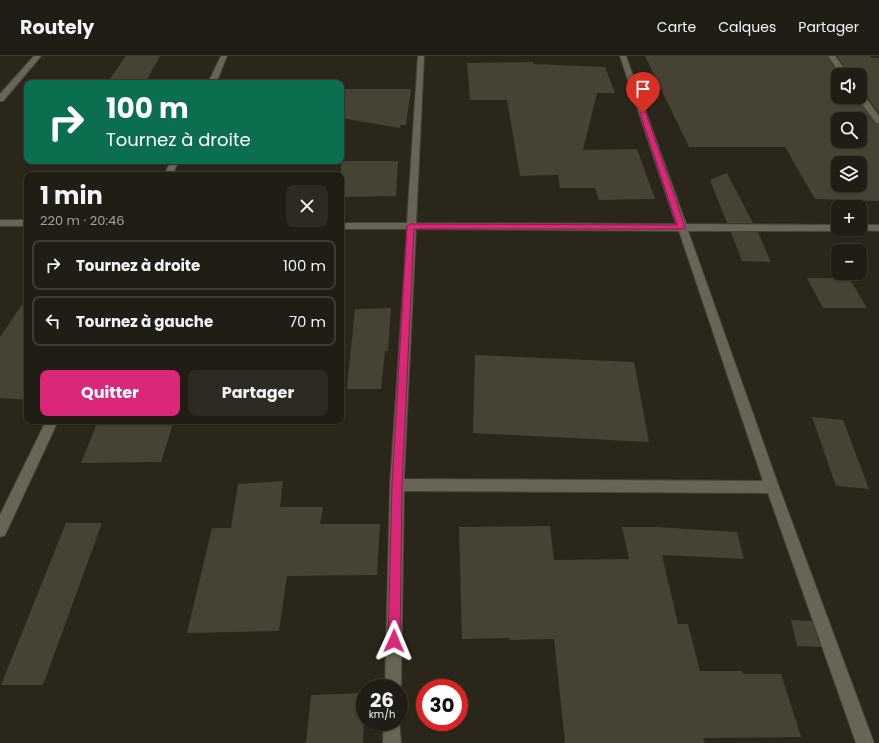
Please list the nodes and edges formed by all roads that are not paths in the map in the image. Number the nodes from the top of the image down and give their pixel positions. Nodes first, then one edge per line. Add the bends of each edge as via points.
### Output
1 (38, 56) edge
2 (224, 56) edge
3 (421, 56) edge
4 (623, 56) edge
5 (831, 56) edge
6 (840, 68) edge
7 (213, 80) edge
8 (0, 99) edge
9 (866, 104) edge
10 (879, 121) edge
11 (0, 223) edge
12 (24, 223) edge
13 (344, 226) edge
14 (411, 226) junction
15 (682, 227) junction
16 (831, 228) edge
17 (867, 228) edge
18 (879, 228) edge
19 (51, 424) edge
20 (397, 485) junction
21 (772, 487) junction
22 (0, 530) edge
23 (393, 679) edge
24 (392, 731) edge
25 (392, 743) edge
26 (865, 743) edge

1 - 8 street
2 - 7 street
3 - 14 street
4 - 15 street
5 - 6 street
9 - 10 street
11 - 12 street
13 - 14 street
14 - 15 street
14 - 20 street
15 - 16 street
15 - 21 street
17 - 18 street
19 - 22 street
20 - 21 street
20 - 23 street
21 - 26 street
24 - 25 street

